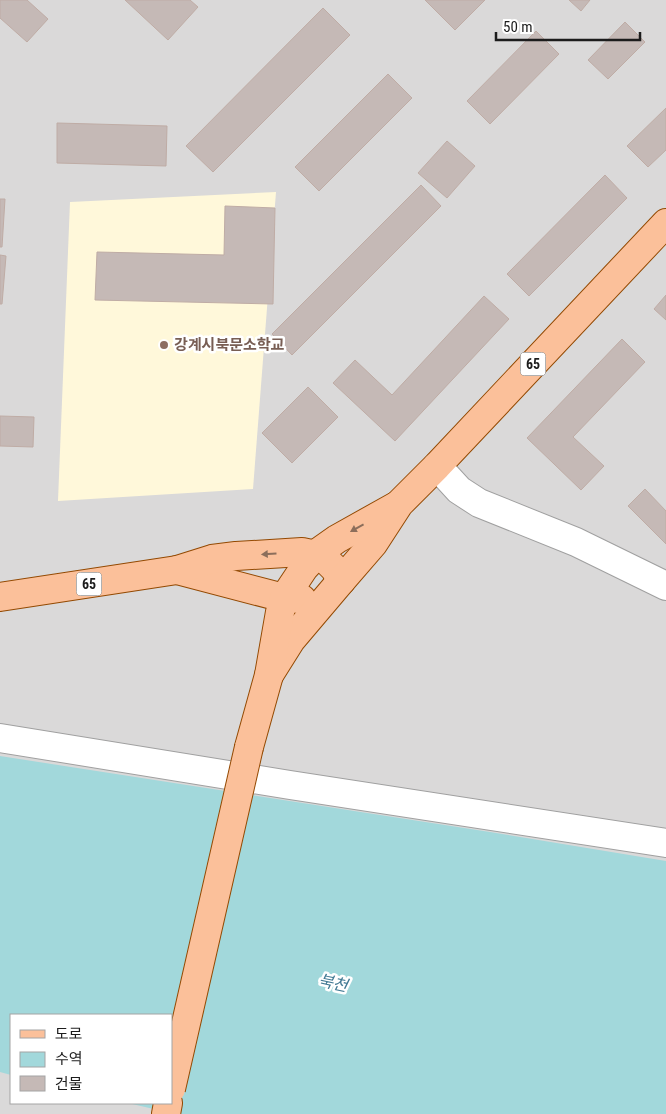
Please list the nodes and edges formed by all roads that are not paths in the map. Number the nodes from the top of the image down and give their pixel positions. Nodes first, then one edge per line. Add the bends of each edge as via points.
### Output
1 (666, 223) edge
2 (437, 466) junction
3 (399, 504) junction
4 (316, 555) junction
5 (177, 570) junction
6 (666, 586) edge
7 (333, 590) junction
8 (0, 597) edge
9 (284, 598) junction
10 (269, 675) junction
11 (0, 738) edge
12 (666, 843) edge
13 (172, 1085) edge

1 - 2 main road, 65
2 - 3 main road, 65
2 - 6 street via 459,490 479,502 576,542
3 -> 4 main road via 337,539
3 - 7 main road via 373,544
4 -> 5 main road via 302,552 236,556 212,559
4 - 7 main road via 335,569
4 - 9 main road
5 - 8 main road, 65
5 - 9 main road
7 - 9 main road
7 - 10 main road via 291,640
9 - 10 main road
10 - 13 main road, bridge via 249,747
11 - 12 street

